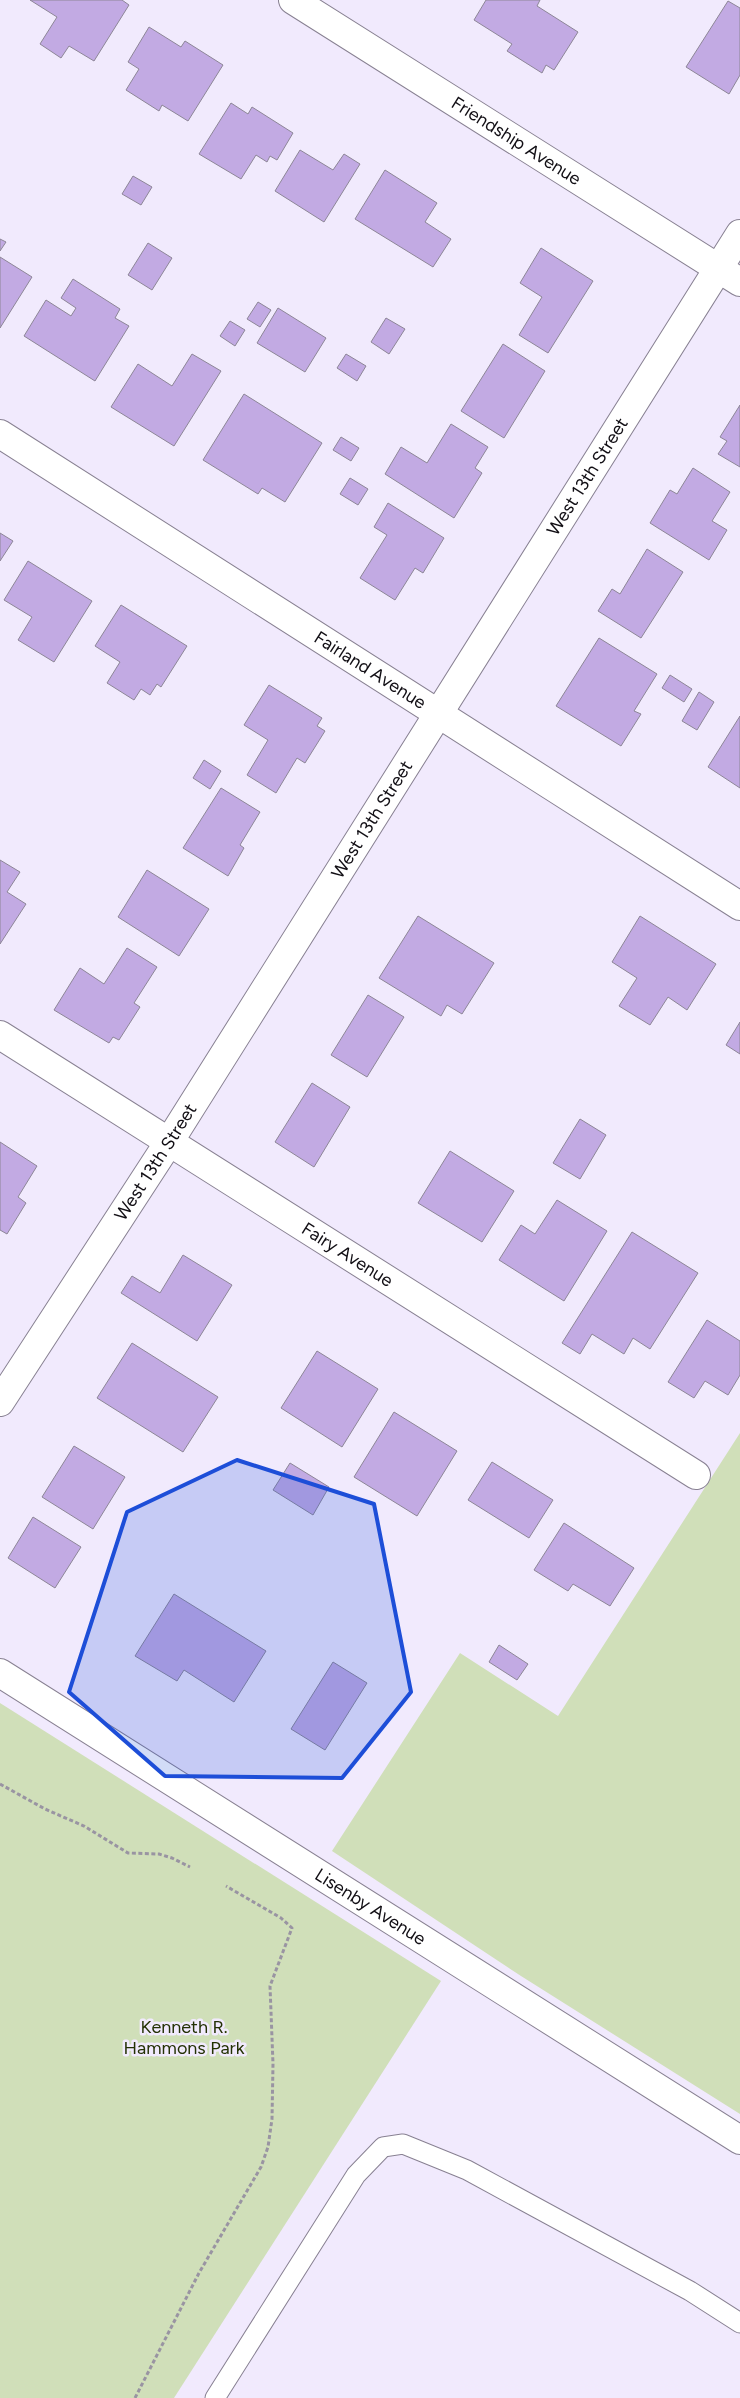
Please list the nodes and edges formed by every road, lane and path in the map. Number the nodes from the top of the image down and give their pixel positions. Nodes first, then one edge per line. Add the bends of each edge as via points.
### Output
1 (293, 0) edge
2 (740, 234) edge
3 (729, 275) edge
4 (0, 434) edge
5 (437, 714) junction
6 (740, 906) edge
7 (0, 1035) edge
8 (169, 1142) junction
9 (0, 1402) edge
10 (696, 1475) dead end
11 (0, 1673) edge
12 (0, 1784) edge
13 (190, 1867) dead end
14 (226, 1886) dead end
15 (740, 2140) edge
16 (740, 2323) edge
17 (135, 2398) edge
18 (215, 2398) edge

1 - 3 street, Friendship Avenue
2 - 3 street, West 13th Street
3 - 5 street, West 13th Street
4 - 5 street, Fairland Avenue
5 - 6 street, Fairland Avenue
5 - 8 street, West 13th Street
7 - 8 street, Fairy Avenue
8 - 9 street, West 13th Street
8 - 10 street, Fairy Avenue
11 - 15 street, Lisenby Avenue
12 - 13 path via 84,1826 128,1853 166,1856
14 - 17 path via 281,1918 292,1928 270,1986 273,2064 268,2146 261,2167 199,2272
16 - 18 lane via 690,2291 467,2170 403,2144 383,2146 356,2175

